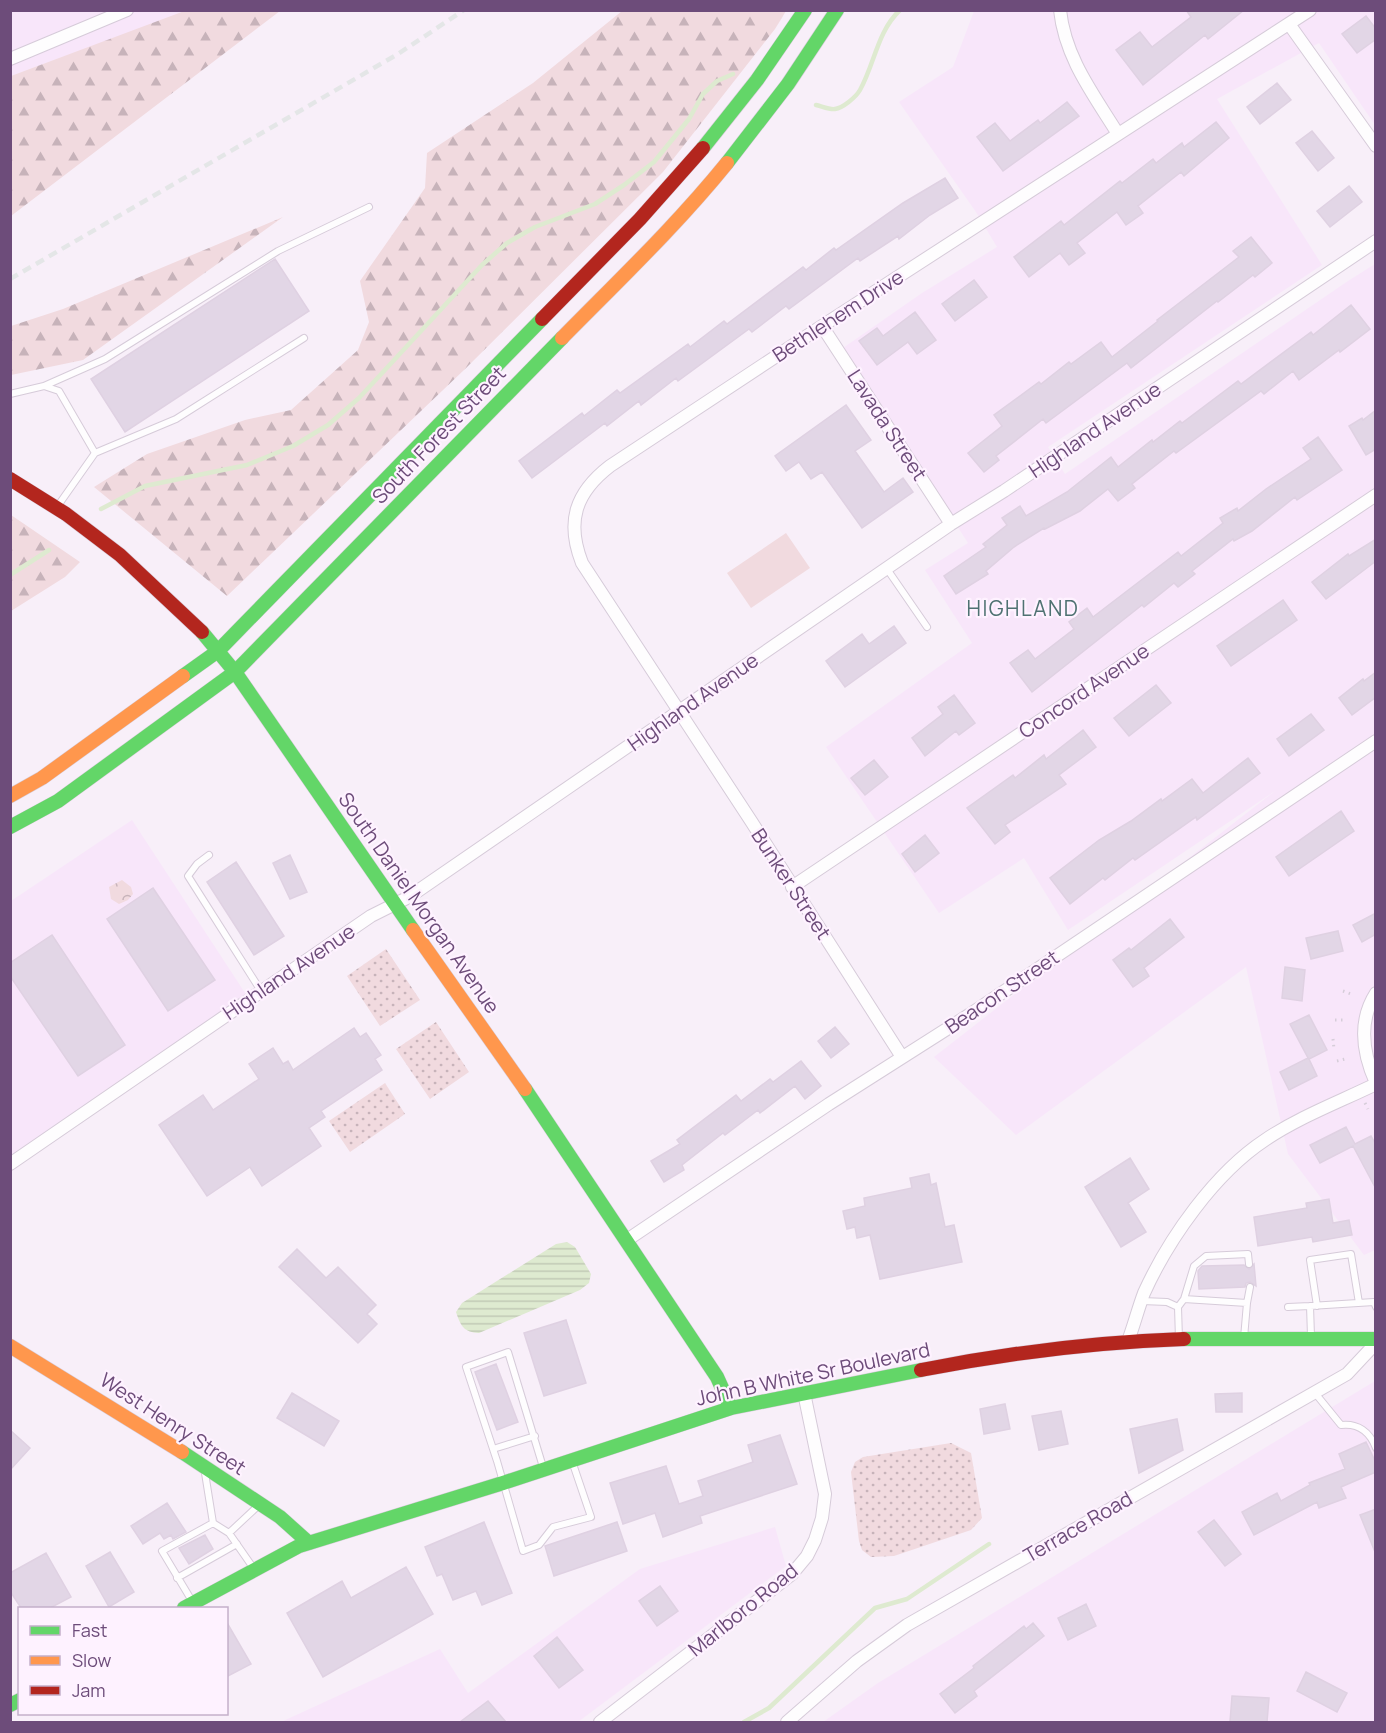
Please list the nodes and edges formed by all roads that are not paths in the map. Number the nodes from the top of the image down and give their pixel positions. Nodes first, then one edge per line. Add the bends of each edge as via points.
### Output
1 (127, 10) edge
2 (805, 10) edge
3 (837, 10) edge
4 (1060, 10) edge
5 (1310, 10) edge
6 (1289, 24) junction
7 (10, 59) edge
8 (1118, 134) junction
9 (1376, 146) edge
10 (369, 207) dead end
11 (1376, 241) edge
12 (822, 326) junction
13 (304, 338) dead end
14 (44, 387) junction
15 (10, 394) edge
16 (95, 453) junction
17 (10, 479) edge
18 (1376, 495) edge
19 (56, 508) junction
20 (951, 524) junction
21 (886, 569) junction
22 (927, 627) dead end
23 (218, 651) junction
24 (235, 672) junction
25 (679, 711) junction
26 (1376, 741) edge
27 (10, 796) edge
28 (10, 827) edge
29 (209, 855) dead end
30 (792, 887) junction
31 (394, 904) junction
32 (261, 991) junction
33 (1376, 993) edge
34 (902, 1057) junction
35 (1376, 1083) edge
36 (10, 1164) edge
37 (627, 1240) junction
38 (1249, 1264) dead end
39 (1250, 1287) dead end
40 (1184, 1299) junction
41 (1142, 1301) junction
42 (1247, 1303) junction
43 (1359, 1303) junction
44 (1314, 1306) junction
45 (1376, 1306) edge
46 (1178, 1307) junction
47 (1288, 1307) dead end
48 (1179, 1339) junction
49 (1244, 1339) junction
50 (1311, 1340) junction
51 (1128, 1341) junction
52 (1376, 1341) edge
53 (10, 1346) edge
54 (1315, 1392) junction
55 (804, 1393) junction
56 (731, 1408) junction
57 (535, 1436) junction
58 (1376, 1448) edge
59 (493, 1449) junction
60 (572, 1460) junction
61 (204, 1466) junction
62 (544, 1470) junction
63 (504, 1483) junction
64 (261, 1504) junction
65 (213, 1523) junction
66 (229, 1533) junction
67 (309, 1543) junction
68 (237, 1544) junction
69 (255, 1570) junction
70 (177, 1578) junction
71 (188, 1606) edge
72 (600, 1722) edge
73 (787, 1722) edge

1 - 7 street
2 - 23 street, South Forest Street via 757,80 685,171
3 - 24 street, South Forest Street via 788,84 706,189
4 - 8 street via 1067,46 1077,68
5 - 6 street, Bethlehem Drive
6 - 8 street, Bethlehem Drive
6 - 9 street
8 - 12 street, Bethlehem Drive
10 - 14 lane via 278,251 105,359
11 - 20 street, Highland Avenue
12 - 20 street, Lavada Street
12 - 25 street, Bethlehem Drive via 610,466 595,478 576,509 574,537 582,563
13 - 16 lane via 176,419
14 - 15 lane
14 - 16 lane via 59,391
16 - 19 lane
17 - 19 street, South Daniel Morgan Avenue
18 - 30 street, Concord Avenue
19 - 23 street, South Daniel Morgan Avenue via 137,570
20 - 21 street, Highland Avenue
21 - 22 lane
21 - 25 street, Highland Avenue
23 - 24 street, South Daniel Morgan Avenue
23 - 27 street, South Forest Street via 42,778
24 - 28 street, South Forest Street via 58,801
24 - 31 street, South Daniel Morgan Avenue
25 - 30 street, Bunker Street
25 - 31 street, Highland Avenue
26 - 34 street, Beacon Street
29 - 32 lane via 188,876
30 - 34 street, Bunker Street
31 - 32 street, Highland Avenue
31 - 37 street, South Daniel Morgan Avenue via 497,1047
32 - 36 street, Highland Avenue
33 - 35 street via 1364,1030 1367,1064
34 - 37 street, Beacon Street
35 - 41 street via 1289,1125 1241,1159 1220,1179 1180,1231
37 - 56 street, South Daniel Morgan Avenue via 717,1377
38 - 40 lane via 1248,1254 1206,1256 1194,1266
39 - 42 lane
40 - 42 lane
40 - 46 lane
41 - 46 lane via 1167,1302
41 - 51 street
42 - 49 lane
43 - 44 lane
43 - 44 lane via 1350,1254 1310,1260
43 - 45 lane via 1374,1302
44 - 47 lane
44 - 50 lane
46 - 48 lane
48 - 49 street, John B White Sr Boulevard
48 - 51 street, John B White Sr Boulevard
49 - 50 street, John B White Sr Boulevard
50 - 52 street, John B White Sr Boulevard
51 - 55 street, John B White Sr Boulevard via 998,1357
52 - 54 street, Terrace Road via 1347,1374
53 - 61 street, West Henry Street
54 - 58 lane via 1341,1425 1357,1426
54 - 73 street, Terrace Road via 908,1625 857,1661
55 - 56 street, John B White Sr Boulevard
55 - 72 street, Marlboro Road via 825,1494 822,1518 807,1556 792,1574
56 - 60 street, John B White Sr Boulevard
57 - 59 lane
57 - 59 lane via 508,1353 466,1367
57 - 62 lane
59 - 63 lane
60 - 62 street, John B White Sr Boulevard
60 - 63 lane via 591,1517 553,1527 539,1545 523,1551
61 - 64 street, West Henry Street
61 - 65 lane
62 - 63 street, John B White Sr Boulevard
63 - 67 street, John B White Sr Boulevard
64 - 66 lane
64 - 67 street, West Henry Street
65 - 66 lane
65 - 70 lane via 162,1551
66 - 68 lane
67 - 69 street, John B White Sr Boulevard
68 - 69 lane
68 - 70 lane
69 - 71 street, John B White Sr Boulevard
70 - 71 lane

